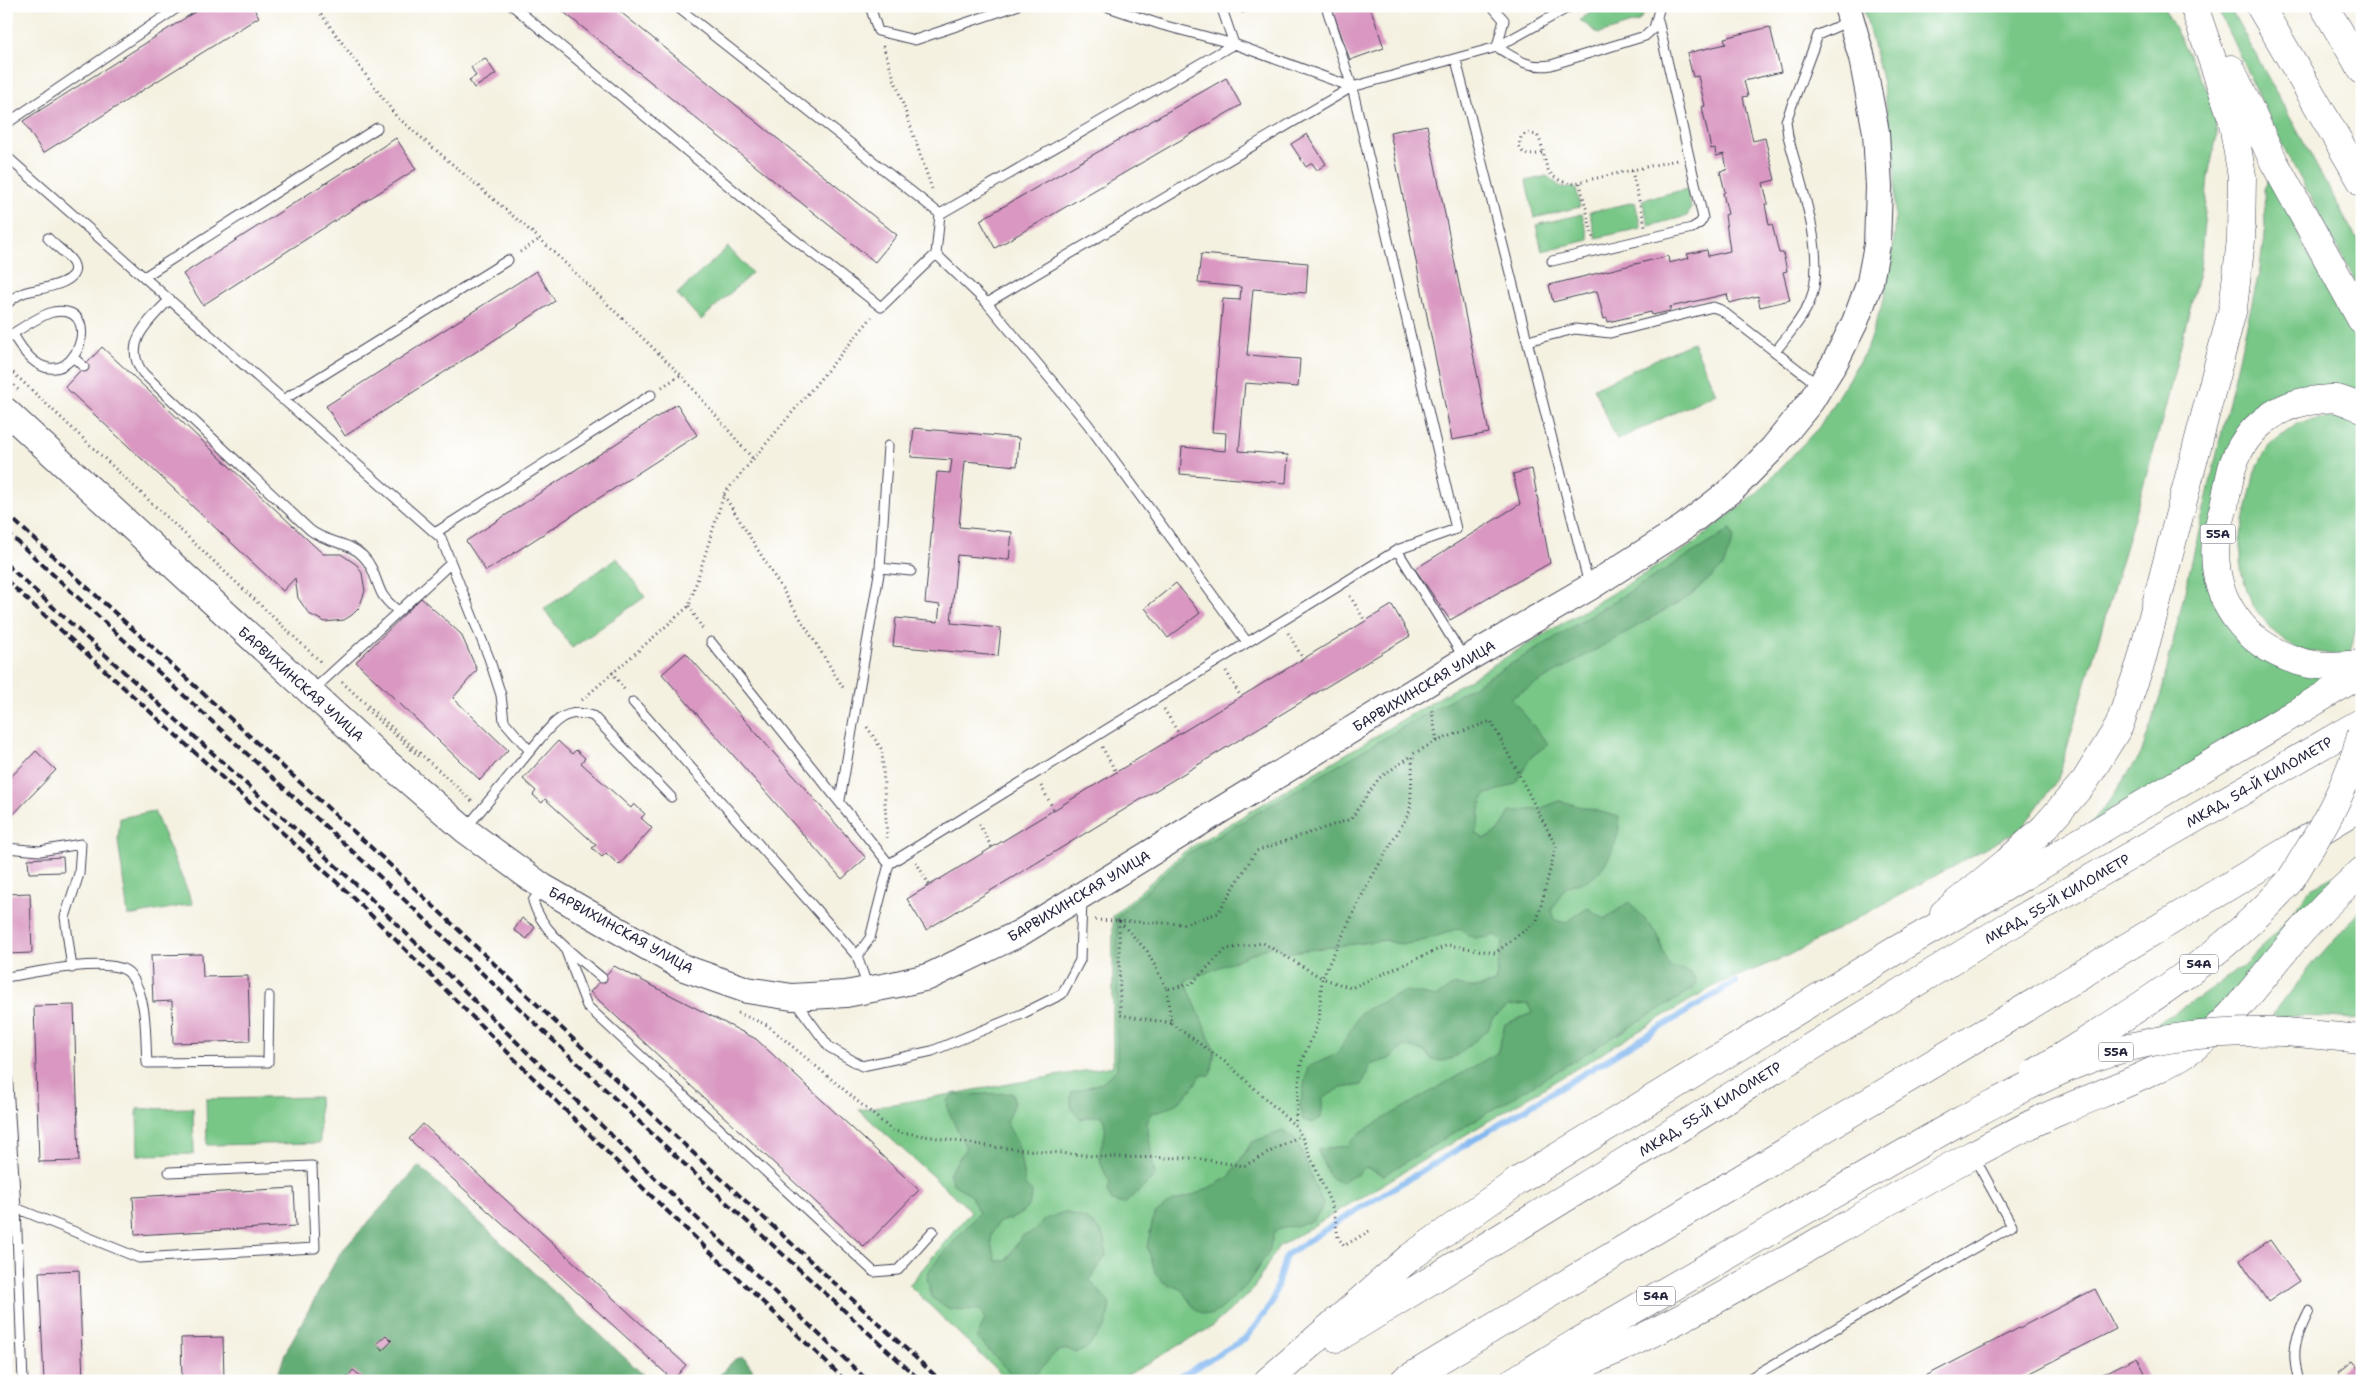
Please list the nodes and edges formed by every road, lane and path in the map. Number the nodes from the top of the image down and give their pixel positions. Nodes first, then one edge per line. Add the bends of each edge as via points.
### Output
1 (180, 6) edge
2 (315, 6) edge
3 (513, 6) edge
4 (676, 6) edge
5 (870, 6) edge
6 (1016, 6) edge
7 (1105, 6) edge
8 (1221, 6) edge
9 (1326, 6) edge
10 (1492, 6) edge
11 (1571, 6) edge
12 (1660, 6) edge
13 (2194, 6) edge
14 (2202, 6) edge
15 (2260, 6) edge
16 (2324, 6) edge
17 (1849, 13) edge
18 (1658, 20) junction
19 (878, 31) junction
20 (1234, 44) junction
21 (1497, 47) junction
22 (1456, 60) junction
23 (2362, 70) edge
24 (1352, 87) junction
25 (6, 124) edge
26 (377, 128) dead end
27 (1542, 153) junction
28 (6, 156) edge
29 (1690, 157) junction
30 (1632, 171) junction
31 (2362, 182) edge
32 (1580, 183) junction
33 (940, 214) junction
34 (48, 238) dead end
35 (1648, 238) junction
36 (540, 239) junction
37 (1596, 251) junction
38 (936, 254) junction
39 (508, 260) joint
40 (1552, 261) dead end
41 (144, 277) junction
42 (170, 299) junction
43 (6, 304) edge
44 (986, 304) junction
45 (881, 307) junction
46 (2362, 321) edge
47 (9, 336) edge
48 (1527, 341) junction
49 (1775, 352) junction
50 (73, 357) junction
51 (6, 366) edge
52 (84, 366) dead end
53 (680, 374) junction
54 (1820, 386) junction
55 (651, 395) joint
56 (283, 400) junction
57 (2362, 408) edge
58 (6, 411) edge
59 (888, 446) dead end
60 (753, 459) junction
61 (724, 494) junction
62 (435, 533) junction
63 (1397, 550) junction
64 (450, 564) junction
65 (880, 568) junction
66 (911, 571) dead end
67 (1343, 583) junction
68 (1590, 587) junction
69 (689, 606) junction
70 (398, 611) junction
71 (1281, 621) junction
72 (1365, 621) dead end
73 (711, 642) joint
74 (1247, 642) junction
75 (1303, 659) dead end
76 (1219, 660) junction
77 (1465, 660) junction
78 (2362, 664) edge
79 (333, 672) junction
80 (612, 672) junction
81 (2362, 673) edge
82 (1428, 683) junction
83 (310, 694) junction
84 (1241, 697) dead end
85 (1158, 698) junction
86 (633, 702) joint
87 (856, 708) junction
88 (566, 714) junction
89 (2362, 722) edge
90 (2362, 732) edge
91 (1179, 734) dead end
92 (1096, 736) junction
93 (1436, 741) junction
94 (530, 751) junction
95 (1413, 754) junction
96 (1116, 772) dead end
97 (1034, 774) junction
98 (671, 797) dead end
99 (840, 800) junction
100 (2362, 806) edge
101 (481, 810) junction
102 (1054, 810) dead end
103 (972, 813) junction
104 (465, 830) junction
105 (2156, 842) joint
106 (6, 848) edge
107 (992, 848) dead end
108 (909, 851) junction
109 (889, 864) junction
110 (2362, 871) edge
111 (930, 886) dead end
112 (542, 887) junction
113 (1082, 907) junction
114 (1119, 921) junction
115 (564, 946) junction
116 (1898, 949) junction
117 (857, 956) junction
118 (72, 968) junction
119 (6, 977) edge
120 (602, 978) dead end
121 (1322, 978) junction
122 (1167, 989) junction
123 (869, 990) junction
124 (268, 996) dead end
125 (792, 998) junction
126 (1171, 1023) junction
127 (766, 1024) dead end
128 (2362, 1039) edge
129 (6, 1055) edge
130 (1958, 1122) junction
131 (1295, 1125) junction
132 (1301, 1135) junction
133 (1973, 1155) junction
134 (169, 1172) dead end
135 (11, 1208) edge
136 (1369, 1231) dead end
137 (933, 1232) dead end
138 (2309, 1311) dead end
139 (23, 1381) edge
140 (1268, 1381) edge
141 (1404, 1381) edge
142 (1514, 1381) edge
143 (1542, 1381) edge
144 (1745, 1381) edge
145 (2299, 1381) edge

1 - 25 lane
2 - 36 path via 396,116
3 - 45 lane via 767,218
4 - 33 lane
5 - 19 lane
6 - 19 lane via 915,40
7 - 20 lane
8 - 20 lane
9 - 24 lane
10 - 21 lane via 1504,20
11 - 21 lane
12 - 18 lane
13 - 116 main road via 2232,118 2242,176 2241,240 2233,308 2141,662 2119,726 2085,781 2045,827 2007,862
14 - 46 main road via 2274,162
15 - 31 main road
16 - 23 main road
17 - 49 lane via 1818,35 1786,121 1817,250 1817,271 1810,302
17 - 54 street, БАРВИХИНСКАЯ УЛИЦА via 1862,58 1876,132 1879,187 1876,245 1870,282 1855,322
18 - 21 lane via 1645,36 1540,67 1523,64
18 - 29 lane
19 - 33 path
20 - 24 lane
20 - 33 lane
21 - 22 lane
22 - 24 lane
22 - 48 lane
24 - 44 lane
24 - 63 lane via 1456,529
26 - 41 lane
27 - 27 path via 1535,133 1527,132 1521,137 1519,146 1523,153 1529,156
27 - 32 path via 1551,175 1561,181
28 - 41 lane
29 - 30 path
29 - 35 lane via 1703,218 1697,226
30 - 32 path
30 - 35 path
32 - 37 path
33 - 38 lane
34 - 43 lane via 71,260 73,273 60,284 20,294
35 - 37 lane
36 - 39 path
36 - 53 path
37 - 40 lane
38 - 44 lane
38 - 45 lane
39 - 56 lane
41 - 42 lane
42 - 56 lane
42 - 70 lane via 137,338 135,353 143,373 310,530 320,538 348,546 361,554 374,570 382,594
44 - 74 lane via 1087,424
45 - 60 path
47 - 50 lane via 26,356 39,365 58,366
47 - 50 lane via 50,313 66,313 76,319 82,334
48 - 49 lane via 1575,329 1610,333 1713,307 1722,310
48 - 68 lane
49 - 54 lane
50 - 52 lane
51 - 79 path
53 - 55 path
53 - 60 path
54 - 68 street, БАРВИХИНСКАЯ УЛИЦА via 1772,448 1735,487 1684,527
55 - 62 lane
56 - 62 lane
57 - 78 main road, 55А via 2335,399 2307,400 2282,408 2246,439 2233,464 2216,539 2216,564 2219,584 2245,631 2270,650 2302,663 2330,666
58 - 83 street, БАРВИХИНСКАЯ УЛИЦА
59 - 65 lane
60 - 61 path
61 - 69 path
61 - 87 path
62 - 64 lane via 441,538
63 - 67 lane
63 - 77 lane
64 - 70 lane
64 - 94 lane via 489,658 501,695 504,721
65 - 66 lane
65 - 87 lane
67 - 71 lane
67 - 72 path
68 - 77 street, БАРВИХИНСКАЯ УЛИЦА
69 - 73 path
69 - 80 path
70 - 79 lane
71 - 74 lane
71 - 75 path
73 - 99 lane
74 - 76 lane
76 - 84 path
76 - 85 lane
77 - 82 street, БАРВИХИНСКАЯ УЛИЦА
79 - 83 lane
79 - 101 path
80 - 86 path
80 - 88 path
81 - 116 main road
82 - 93 path
82 - 113 street, БАРВИХИНСКАЯ УЛИЦА
83 - 104 street, БАРВИХИНСКАЯ УЛИЦА
85 - 91 path
85 - 92 lane
86 - 117 lane
87 - 99 lane
87 - 109 path via 882,750
88 - 94 lane via 555,720
88 - 98 lane via 583,712 594,716
89 - 105 main road, МКАД, 54-Й КИЛОМЕТР
90 - 130 main road, 54А, bridge via 2325,824 2288,883 2244,926 2138,1009
92 - 96 path
92 - 97 lane
93 - 95 path
93 - 121 path via 1491,721 1556,846 1537,921 1495,953 1448,945 1351,988
94 - 101 lane
95 - 114 path via 1379,778 1351,819 1256,851 1218,913 1184,924
95 - 121 path via 1410,811 1365,889
97 - 102 path
97 - 103 lane
99 - 109 lane
100 - 141 main road
101 - 104 lane
103 - 107 path
103 - 108 lane
104 - 112 street, БАРВИХИНСКАЯ УЛИЦА
105 - 140 main road, МКАД, 55-Й КИЛОМЕТР via 1996,933
106 - 118 lane via 40,851 81,844 79,874 65,917
108 - 109 lane
108 - 111 path
109 - 117 lane via 870,938
110 - 133 main road via 2334,896 2286,949 2247,1000 2204,1040 2156,1071 2058,1111
112 - 115 lane via 533,901 537,914
112 - 125 street, БАРВИХИНСКАЯ УЛИЦА via 684,968 747,990
113 - 114 path
113 - 123 street, БАРВИХИНСКАЯ УЛИЦА via 928,977
113 - 125 lane via 1080,960 1062,994 932,1051 862,1066 829,1047
114 - 122 path via 1147,951
114 - 126 path via 1120,1015
115 - 120 lane
115 - 137 lane via 587,1006 874,1272 898,1270
116 - 140 main road via 1518,1181 1409,1258
117 - 123 lane
118 - 119 lane
118 - 124 lane via 94,964 115,966 129,972 144,1010 147,1063 268,1062
121 - 122 path via 1263,943 1226,949 1191,984
121 - 131 path via 1319,1021 1301,1063
122 - 126 path
123 - 125 street, БАРВИХИНСКАЯ УЛИЦА
126 - 131 path via 1228,1064
127 - 132 path via 893,1131 994,1147 1105,1157 1194,1158 1244,1166
128 - 130 main road, 55А, bridge via 2246,1031 2182,1037 2092,1058
129 - 135 lane
130 - 142 main road, 54А
131 - 132 path
132 - 136 path via 1334,1211 1338,1238 1344,1246
133 - 143 main road via 1896,1196 1752,1281 1650,1333
133 - 144 lane via 2012,1226
134 - 135 lane via 312,1166 315,1248 139,1258
135 - 139 lane
138 - 145 lane via 2295,1342 2294,1362

